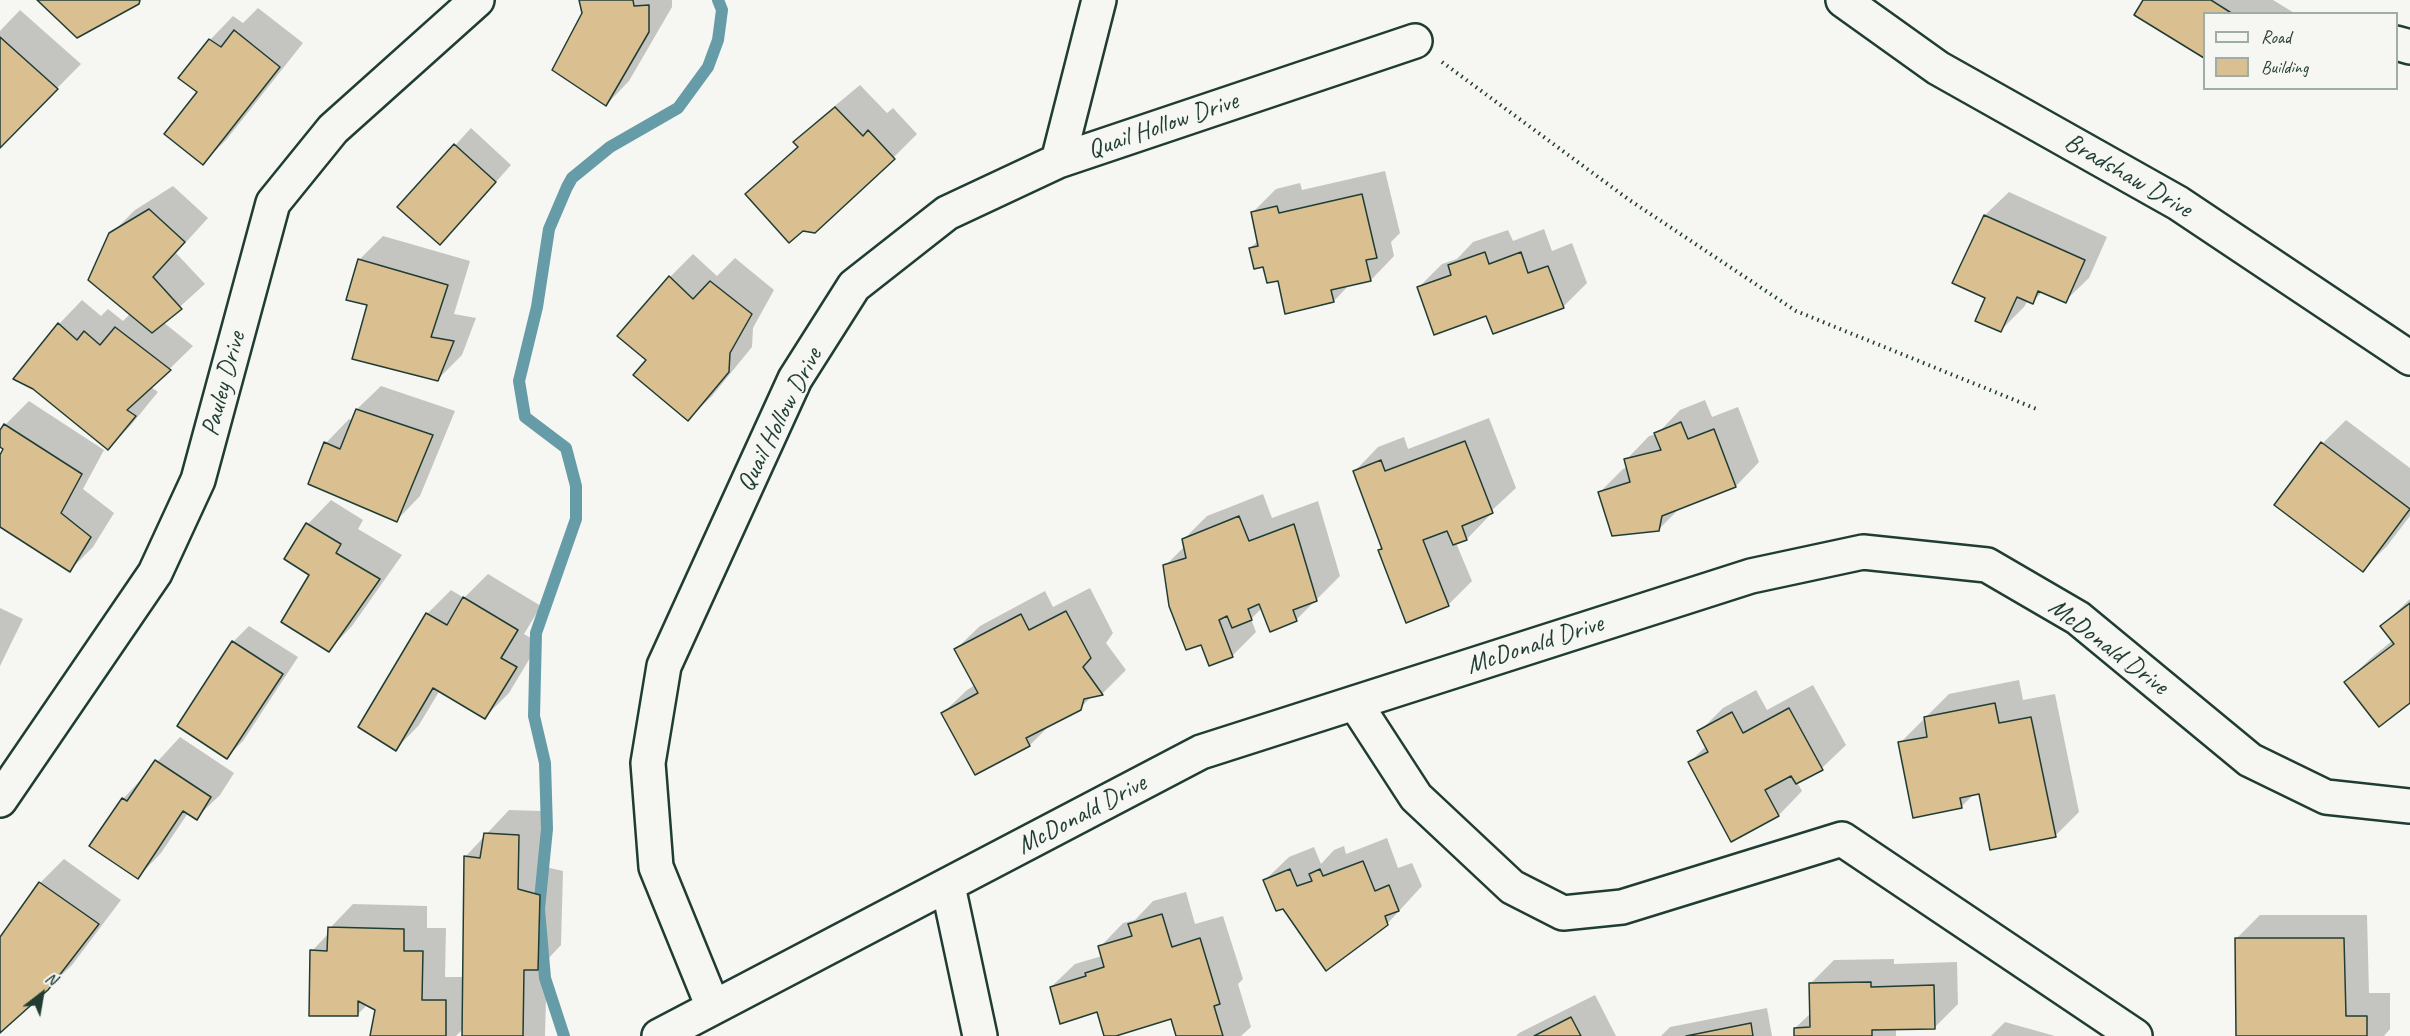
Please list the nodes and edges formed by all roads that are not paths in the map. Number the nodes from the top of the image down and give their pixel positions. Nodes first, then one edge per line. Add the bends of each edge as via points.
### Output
1 (477, 0) edge
2 (1099, 0) edge
3 (1843, 0) edge
4 (1415, 42) road end
5 (1058, 161) junction
6 (2410, 358) edge
7 (1355, 703) junction
8 (0, 800) edge
9 (2410, 806) edge
10 (948, 886) junction
11 (713, 1007) junction
12 (658, 1036) edge
13 (981, 1036) edge
14 (2135, 1036) edge

1 - 8 street, Pauley Drive via 333,129 273,203 198,480 155,573
2 - 5 street
3 - 6 street, Bradshaw Drive via 1938,68 2178,203
4 - 5 street, Quail Hollow Drive
5 - 11 street, Quail Hollow Drive via 946,213 854,286 795,380 664,666 648,763 656,867
7 - 9 street, McDonald Drive via 1751,576 1863,552 1988,565 2078,618 2250,760 2326,797
7 - 10 street, McDonald Drive via 1202,752
7 - 14 street via 1416,797 1512,887 1563,913 1622,907 1842,839
10 - 11 street, McDonald Drive
10 - 13 street
11 - 12 street, McDonald Drive

